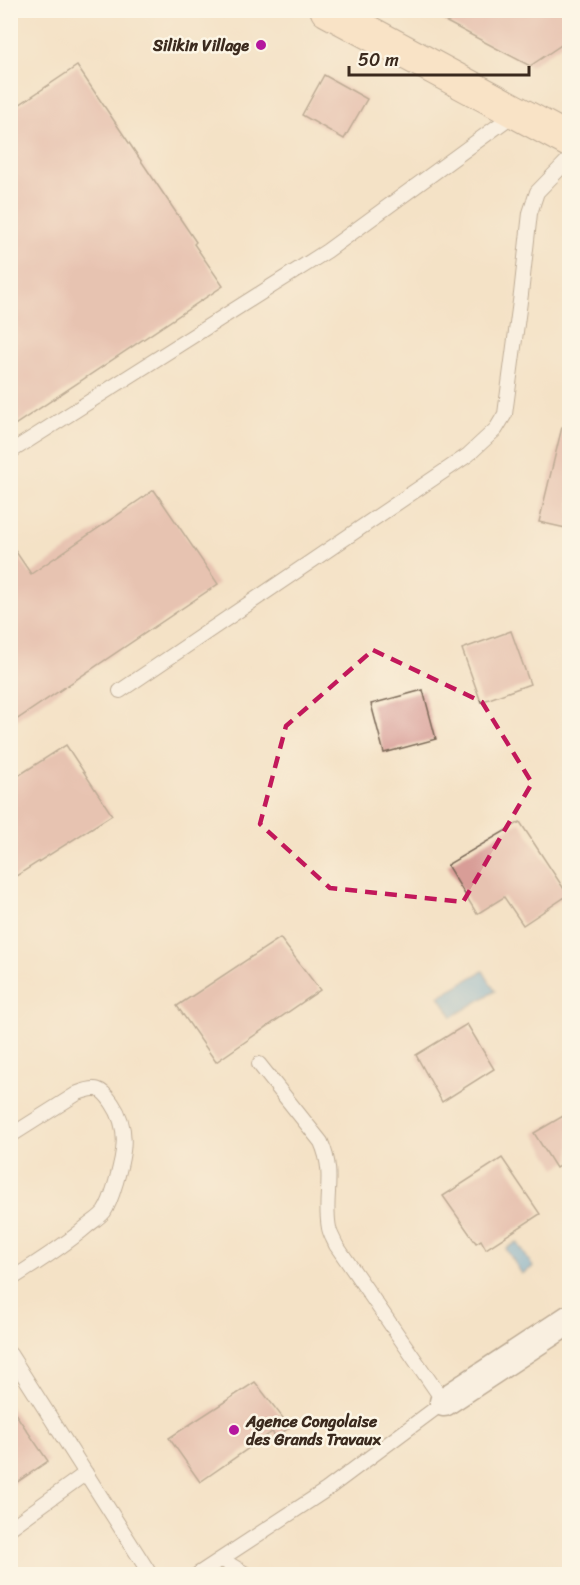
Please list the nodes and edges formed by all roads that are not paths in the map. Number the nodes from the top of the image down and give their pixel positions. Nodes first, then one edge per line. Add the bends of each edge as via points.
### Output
1 (327, 10) edge
2 (517, 112) junction
3 (570, 141) edge
4 (570, 158) edge
5 (10, 452) edge
6 (120, 691) dead end
7 (259, 1064) dead end
8 (10, 1136) edge
9 (10, 1280) edge
10 (570, 1319) edge
11 (10, 1354) edge
12 (444, 1402) junction
13 (86, 1473) junction
14 (10, 1528) edge
15 (221, 1559) junction
16 (150, 1575) edge
17 (198, 1575) edge
18 (246, 1575) edge

1 - 2 main road
2 - 3 main road
2 - 5 lane via 327,251
4 - 6 lane via 537,192 530,213 505,414 496,429 468,455
7 - 12 lane via 321,1142 327,1156 329,1228 336,1245
8 - 9 lane via 90,1088 99,1089 107,1097 118,1112 125,1135 124,1154 103,1213 74,1238
10 - 12 street
11 - 13 lane
12 - 15 lane via 326,1490
13 - 14 lane
13 - 16 lane
15 - 17 lane
15 - 18 lane

